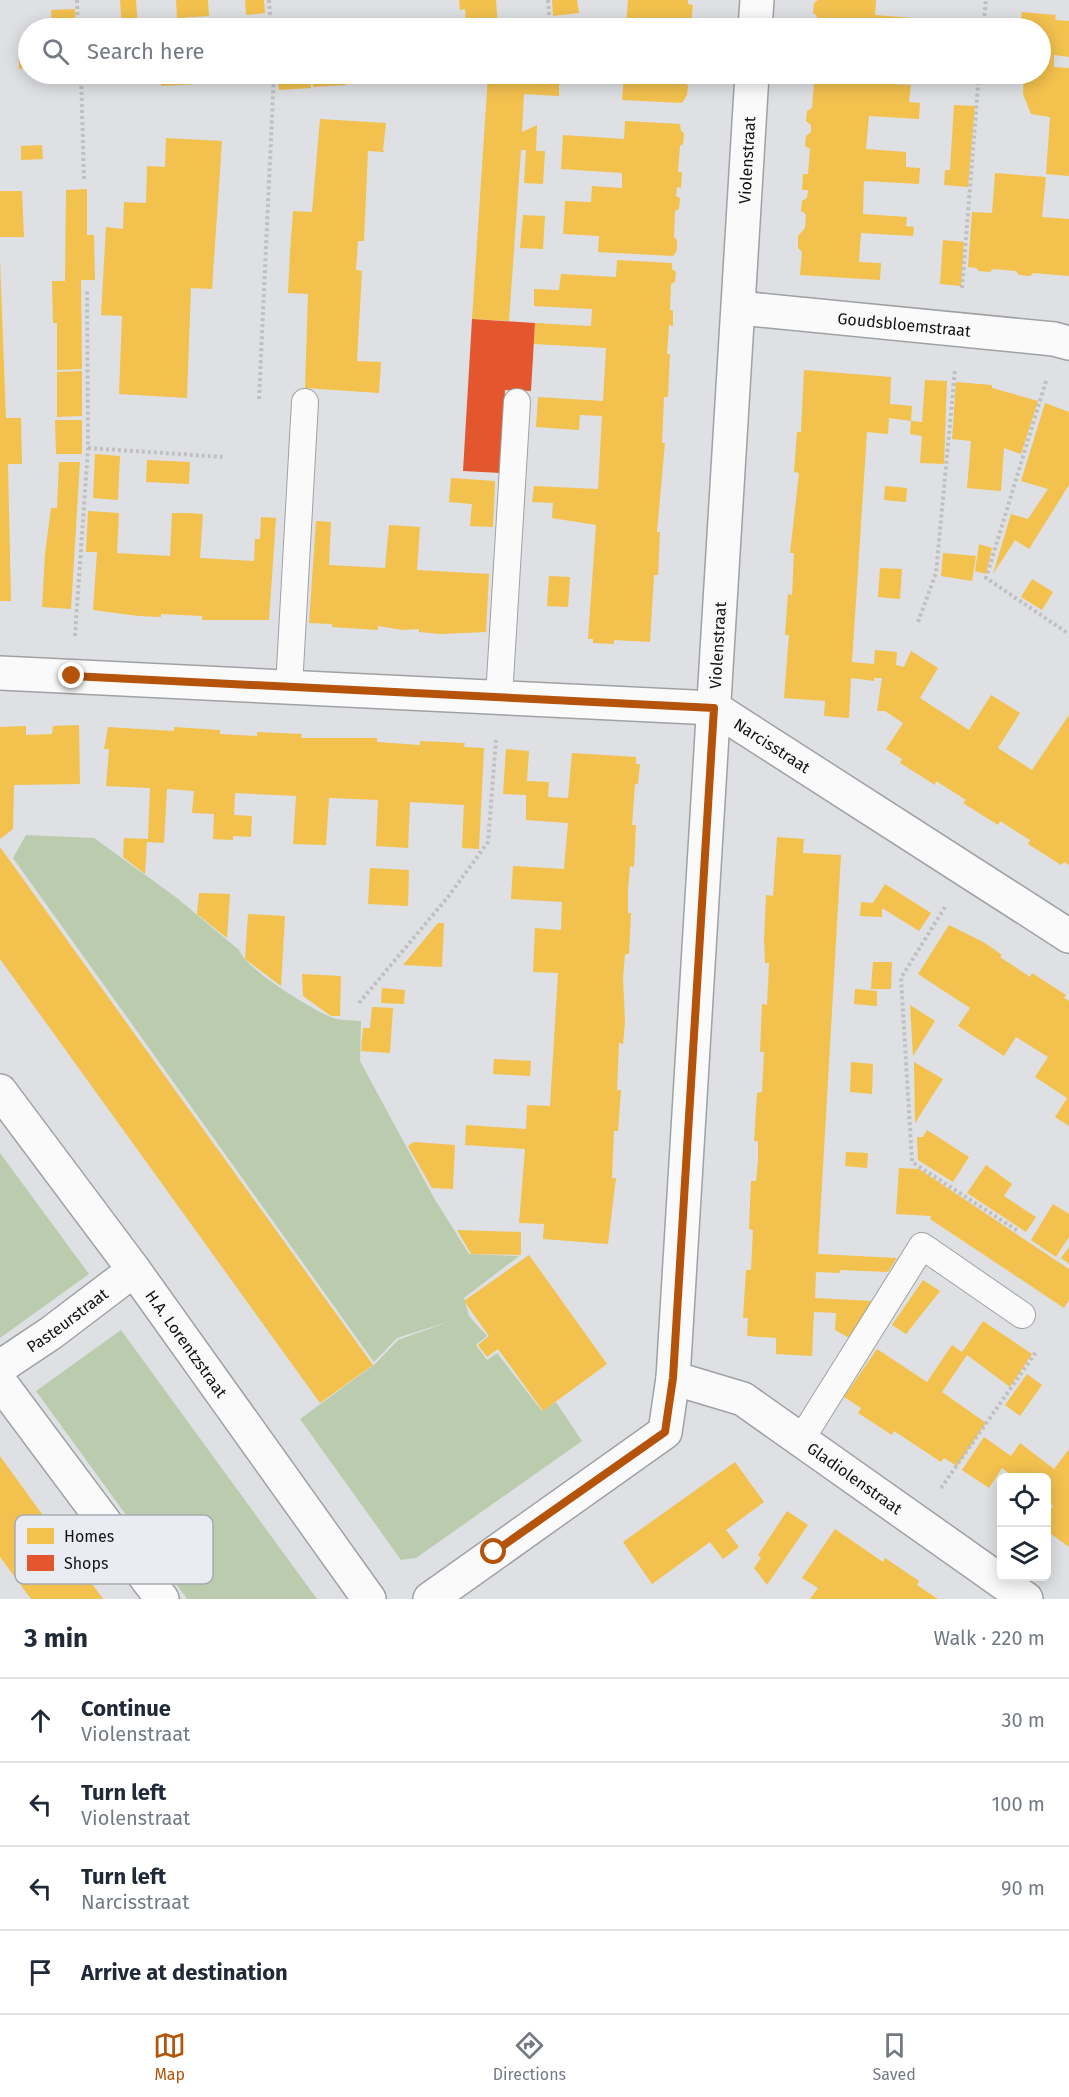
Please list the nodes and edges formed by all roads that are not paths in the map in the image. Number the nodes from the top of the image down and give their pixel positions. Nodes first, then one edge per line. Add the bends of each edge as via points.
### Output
1 (757, 0) edge
2 (756, 18) edge
3 (751, 84) edge
4 (739, 308) junction
5 (1062, 341) edge
6 (305, 402) dead end
7 (517, 402) dead end
8 (0, 673) edge
9 (289, 687) junction
10 (498, 697) junction
11 (714, 708) junction
12 (1069, 936) edge
13 (0, 1091) edge
14 (134, 1270) junction
15 (1022, 1315) dead end
16 (0, 1367) edge
17 (673, 1378) junction
18 (0, 1382) edge
19 (800, 1441) junction
20 (99, 1515) edge
21 (151, 1584) edge
22 (162, 1599) edge
23 (369, 1599) edge
24 (430, 1599) edge
25 (1026, 1599) edge

1 - 2 street
3 - 4 street, Violenstraat
4 - 5 street, Goudsbloemstraat
4 - 11 street, Violenstraat
6 - 9 lane
7 - 10 lane
8 - 9 street, Narcisstraat
9 - 10 street, Narcisstraat
10 - 11 street, Narcisstraat
11 - 12 street, Narcisstraat
11 - 17 street, Violenstraat
13 - 14 street, H.A. Lorentzstraat
14 - 16 street, Pasteurstraat
14 - 23 street, H.A. Lorentzstraat
15 - 19 lane via 922,1246
17 - 19 street, Gladiolenstraat via 743,1399
17 - 24 street, Violenstraat via 665,1432
18 - 20 street
19 - 25 street, Gladiolenstraat
21 - 22 street

